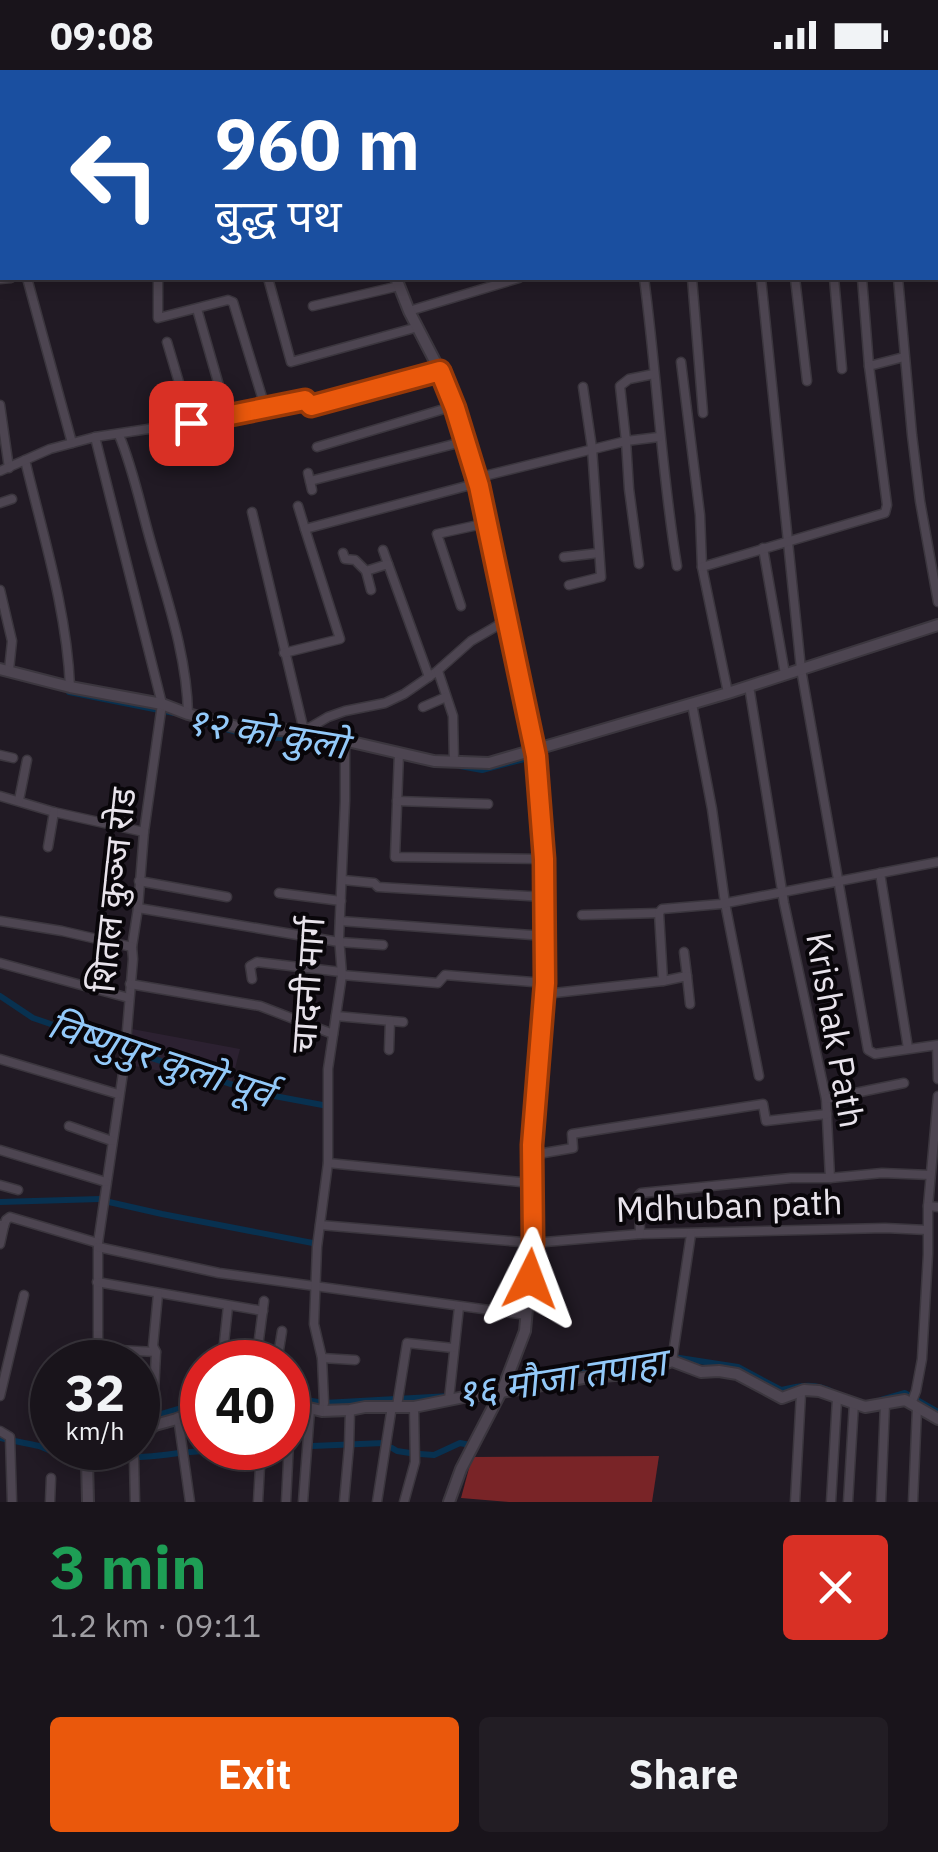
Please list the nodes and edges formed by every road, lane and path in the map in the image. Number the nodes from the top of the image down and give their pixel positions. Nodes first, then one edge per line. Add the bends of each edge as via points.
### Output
1 (28, 280) edge
2 (158, 280) edge
3 (269, 280) edge
4 (512, 280) edge
5 (644, 280) edge
6 (692, 280) edge
7 (761, 280) edge
8 (795, 280) edge
9 (834, 280) edge
10 (862, 280) edge
11 (898, 280) edge
12 (397, 282) edge
13 (312, 306) dead end
14 (197, 309) junction
15 (409, 311) junction
16 (418, 327) junction
17 (167, 342) dead end
18 (904, 356) junction
19 (681, 362) dead end
20 (869, 366) junction
21 (842, 369) dead end
22 (440, 371) junction
23 (654, 374) junction
24 (807, 381) dead end
25 (583, 387) dead end
26 (0, 405) edge
27 (454, 406) junction
28 (266, 410) junction
29 (703, 413) dead end
30 (228, 417) junction
31 (191, 423) junction
32 (119, 434) junction
33 (96, 437) junction
34 (659, 437) junction
35 (626, 441) junction
36 (466, 442) junction
37 (72, 443) junction
38 (317, 446) dead end
39 (592, 448) junction
40 (25, 460) junction
41 (4, 470) edge
42 (477, 481) junction
43 (310, 482) dead end
44 (12, 499) dead end
45 (1, 500) edge
46 (298, 506) dead end
47 (252, 512) dead end
48 (487, 523) junction
49 (306, 530) junction
50 (788, 542) junction
51 (764, 548) junction
52 (384, 550) dead end
53 (343, 553) dead end
54 (599, 553) junction
55 (564, 557) dead end
56 (388, 564) junction
57 (639, 564) dead end
58 (677, 566) dead end
59 (702, 567) junction
60 (366, 571) junction
61 (569, 586) dead end
62 (0, 590) edge
63 (371, 590) dead end
64 (938, 602) edge
65 (460, 606) dead end
66 (508, 620) junction
67 (938, 625) edge
68 (284, 653) junction
69 (801, 669) junction
70 (4, 670) edge
71 (438, 671) junction
72 (785, 674) junction
73 (429, 677) junction
74 (749, 686) junction
75 (70, 687) junction
76 (728, 694) junction
77 (446, 696) junction
78 (162, 704) junction
79 (692, 704) junction
80 (424, 707) dead end
81 (188, 714) junction
82 (304, 731) junction
83 (345, 743) junction
84 (535, 750) junction
85 (0, 755) edge
86 (399, 756) junction
87 (14, 758) dead end
88 (27, 760) dead end
89 (454, 762) junction
90 (0, 796) edge
91 (19, 800) junction
92 (396, 801) junction
93 (488, 804) dead end
94 (54, 812) junction
95 (144, 832) junction
96 (48, 847) dead end
97 (544, 859) junction
98 (938, 862) edge
99 (880, 873) junction
100 (343, 880) junction
101 (840, 880) junction
102 (140, 881) junction
103 (783, 892) junction
104 (279, 893) dead end
105 (227, 897) dead end
106 (544, 898) junction
107 (342, 902) junction
108 (726, 903) junction
109 (138, 908) junction
110 (659, 913) junction
111 (582, 915) dead end
112 (0, 921) edge
113 (340, 921) junction
114 (546, 936) junction
115 (340, 942) junction
116 (383, 946) dead end
117 (132, 947) junction
118 (684, 952) dead end
119 (0, 963) edge
120 (342, 974) junction
121 (687, 976) junction
122 (252, 979) dead end
123 (663, 981) junction
124 (130, 984) junction
125 (545, 989) junction
126 (129, 998) junction
127 (690, 1004) dead end
128 (336, 1016) junction
129 (390, 1020) junction
130 (403, 1022) dead end
131 (72, 1030) dead end
132 (333, 1034) junction
133 (125, 1048) junction
134 (908, 1048) junction
135 (389, 1050) dead end
136 (0, 1059) edge
137 (759, 1076) dead end
138 (938, 1078) edge
139 (904, 1083) dead end
140 (118, 1094) junction
141 (938, 1096) edge
142 (826, 1099) junction
143 (827, 1114) junction
144 (69, 1126) dead end
145 (112, 1141) junction
146 (0, 1150) edge
147 (532, 1155) junction
148 (328, 1163) junction
149 (930, 1175) junction
150 (830, 1178) junction
151 (106, 1182) junction
152 (531, 1183) junction
153 (0, 1185) edge
154 (18, 1190) dead end
155 (928, 1206) junction
156 (938, 1206) edge
157 (320, 1225) junction
158 (2, 1226) edge
159 (927, 1230) junction
160 (640, 1234) junction
161 (690, 1234) junction
162 (533, 1242) junction
163 (927, 1243) junction
164 (0, 1244) edge
165 (938, 1244) edge
166 (98, 1245) junction
167 (926, 1264) junction
168 (938, 1264) edge
169 (97, 1282) junction
170 (316, 1288) junction
171 (926, 1291) junction
172 (938, 1291) edge
173 (158, 1294) junction
174 (24, 1295) dead end
175 (228, 1306) junction
176 (459, 1308) junction
177 (527, 1315) junction
178 (282, 1331) dead end
179 (98, 1340) edge
180 (154, 1340) edge
181 (224, 1340) edge
182 (259, 1340) edge
183 (281, 1340) edge
184 (453, 1348) junction
185 (322, 1358) junction
186 (355, 1360) dead end
187 (672, 1360) junction
188 (500, 1391) junction
189 (801, 1392) junction
190 (450, 1394) junction
191 (0, 1396) edge
192 (838, 1399) junction
193 (396, 1402) junction
194 (854, 1404) junction
195 (884, 1404) junction
196 (914, 1406) junction
197 (414, 1407) junction
198 (310, 1409) edge
199 (350, 1410) junction
200 (316, 1411) junction
201 (178, 1416) joint
202 (160, 1418) edge
203 (938, 1419) edge
204 (0, 1431) edge
205 (7, 1441) edge
206 (12, 1456) junction
207 (0, 1460) edge
208 (88, 1470) edge
209 (134, 1470) edge
210 (259, 1470) edge
211 (288, 1470) edge
212 (51, 1478) dead end
213 (12, 1502) edge
214 (50, 1502) edge
215 (88, 1502) edge
216 (135, 1502) edge
217 (190, 1502) edge
218 (258, 1502) edge
219 (286, 1502) edge
220 (303, 1502) edge
221 (344, 1502) edge
222 (377, 1502) edge
223 (404, 1502) edge
224 (449, 1502) edge
225 (795, 1502) edge
226 (831, 1502) edge
227 (848, 1502) edge
228 (882, 1502) edge
229 (912, 1502) edge

1 - 37 street
2 - 14 street via 158,318
3 - 16 street via 291,362
4 - 15 street
5 - 23 street
6 - 29 street
7 - 50 street
8 - 24 street
9 - 21 street
10 - 20 street
11 - 18 street
12 - 13 street
12 - 15 street
14 - 28 street via 228,300 236,306
14 - 30 street
15 - 16 street
16 - 22 street
17 - 31 street
18 - 20 street
18 - 64 street
19 - 59 street
20 - 50 street via 888,510
22 - 27 street
22 - 28 street via 311,406 305,400
23 - 34 street
23 - 35 street via 620,386
25 - 39 street
26 - 41 street
27 - 36 street
27 - 38 street
28 - 30 street
30 - 31 street
31 - 32 street
32 - 33 street
32 - 81 street via 177,636
33 - 37 street
33 - 78 street
34 - 35 street
34 - 58 street
35 - 39 street
35 - 57 street
36 - 42 street
36 - 43 street
37 - 40 street
39 - 42 street
39 - 54 street
40 - 41 street
40 - 75 street via 56,589
42 - 48 street
42 - 49 street
44 - 45 street
46 - 49 street
47 - 68 street
48 - 65 street via 437,534
48 - 66 street
49 - 68 street via 340,639
50 - 51 street
50 - 69 street
51 - 59 street
51 - 72 street
52 - 56 street
53 - 60 street
54 - 55 street
54 - 61 street via 601,582
56 - 60 street
56 - 73 street
59 - 76 street
60 - 63 street
62 - 70 street via 12,641
66 - 71 street via 470,641
66 - 84 street
67 - 69 street
68 - 82 street
69 - 72 street
69 - 101 street
70 - 75 street
71 - 73 street
71 - 77 street
72 - 74 street
73 - 82 street via 384,703 346,710
74 - 76 street
74 - 103 street, Krishak Path
75 - 78 street
76 - 79 street
77 - 80 street
77 - 89 street
78 - 81 street
78 - 95 street, शितल कुञ्ज रोड
79 - 84 street
79 - 108 street
81 - 82 street via 246,729
82 - 83 street
83 - 86 street
83 - 100 street, चादनी मार्ग
84 - 89 street via 489,764
84 - 97 street
85 - 87 street
86 - 89 street
86 - 92 street
88 - 91 street
90 - 91 street
91 - 94 street
92 - 93 street
92 - 97 street via 395,857
94 - 95 street
94 - 96 street
95 - 102 street, शितल कुञ्ज रोड
97 - 106 street
98 - 99 street
99 - 101 street
99 - 134 street
100 - 106 street
100 - 107 street, चादनी मार्ग
101 - 103 street
101 - 134 street via 868,1050
102 - 105 street
102 - 109 street, शितल कुञ्ज रोड
103 - 108 street
103 - 142 street, Krishak Path
104 - 107 street
106 - 114 street
107 - 113 street, चादनी मार्ग
108 - 110 street via 671,906
108 - 137 street
109 - 115 street
109 - 117 street, शितल कुञ्ज रोड
110 - 111 street
110 - 123 street
112 - 117 street
113 - 114 street
113 - 115 street, चादनी मार्ग
114 - 125 street
115 - 116 street
115 - 120 street, चादनी मार्ग
117 - 124 street, शितल कुञ्ज रोड
118 - 121 street
119 - 126 street
120 - 122 street via 257,962 250,966
120 - 125 street via 438,982 445,975
120 - 128 street, चादनी मार्ग
121 - 123 street
121 - 127 street
123 - 125 street
124 - 126 street, शितल कुञ्ज रोड
124 - 132 street via 260,1006
125 - 147 street
126 - 133 street, शितल कुञ्ज रोड
128 - 129 street
128 - 132 street, चादनी मार्ग
129 - 130 street
129 - 135 street
131 - 133 street
132 - 148 street, चादनी मार्ग
133 - 140 street, शितल कुञ्ज रोड
134 - 138 street via 937,1044
136 - 140 street
139 - 142 street
140 - 145 street, शितल कुञ्ज रोड
141 - 149 street
142 - 143 street, Krishak Path
143 - 147 street via 766,1121 764,1104 572,1134 573,1148
143 - 150 street, Krishak Path
144 - 145 street
145 - 151 street, शितल कुञ्ज रोड
146 - 151 street
147 - 152 street
148 - 152 street
148 - 157 street, चादनी मार्ग
149 - 150 street
149 - 155 street
150 - 160 street via 641,1193
151 - 166 street, शितल कुञ्ज रोड
152 - 162 street
153 - 154 street
155 - 156 street
155 - 159 street
157 - 162 street, Mdhuban path
157 - 170 street, चादनी मार्ग
158 - 164 street
158 - 166 street via 10,1217
159 - 161 street, Mdhuban path
159 - 163 street
160 - 161 street, Mdhuban path
160 - 162 street, Mdhuban path
161 - 187 street
162 - 177 street
163 - 165 street
163 - 167 street
166 - 169 street, शितल कुञ्ज रोड
166 - 170 street
167 - 168 street
167 - 171 street
169 - 173 street
169 - 179 street, शितल कुञ्ज रोड
170 - 176 street
170 - 185 street, चादनी मार्ग via 314,1324
171 - 172 street
171 - 196 street
173 - 175 street
173 - 180 street
174 - 191 street
175 - 181 street
175 - 182 street via 263,1306
176 - 177 street
176 - 184 street
177 - 188 street
178 - 183 street
184 - 190 street
184 - 193 street via 406,1343
185 - 186 street
185 - 200 street, चादनी मार्ग via 324,1403
187 - 188 street via 640,1373
187 - 189 street via 701,1372 737,1374 782,1398
188 - 190 street
188 - 224 street
189 - 192 street
189 - 225 street
190 - 197 street
192 - 194 street
192 - 226 street
193 - 197 street
193 - 199 street
193 - 222 street
194 - 195 street
194 - 227 street
195 - 196 street via 904,1400
195 - 228 street
196 - 203 street
196 - 229 street
197 - 223 street via 415,1462
198 - 200 street
199 - 200 street
199 - 221 street
200 - 220 street, चादनी मार्ग
201 - 202 street
201 - 217 street
204 - 205 street
205 - 206 street
206 - 207 street
206 - 213 street
208 - 215 street
209 - 216 street
210 - 218 street
211 - 219 street
212 - 214 street

